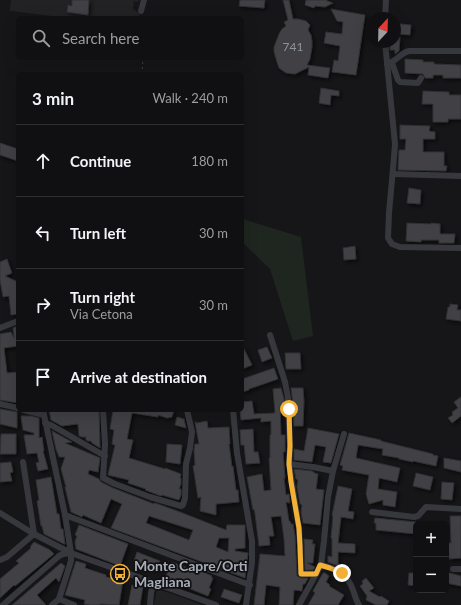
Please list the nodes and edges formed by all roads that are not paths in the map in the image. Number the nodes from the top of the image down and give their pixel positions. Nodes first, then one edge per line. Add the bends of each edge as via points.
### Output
1 (144, 0) edge
2 (386, 0) edge
3 (141, 12) dead end
4 (385, 12) edge
5 (386, 48) edge
6 (461, 51) edge
7 (390, 64) junction
8 (422, 78) dead end
9 (393, 174) junction
10 (461, 176) edge
11 (461, 248) edge
12 (16, 322) edge
13 (0, 328) edge
14 (270, 335) dead end
15 (0, 404) edge
16 (16, 408) edge
17 (43, 412) edge
18 (103, 412) edge
19 (188, 412) edge
20 (233, 412) edge
21 (45, 424) junction
22 (344, 434) dead end
23 (105, 456) junction
24 (23, 462) dead end
25 (289, 464) junction
26 (333, 471) junction
27 (461, 509) edge
28 (372, 512) dead end
29 (0, 513) edge
30 (65, 515) junction
31 (34, 534) junction
32 (71, 554) junction
33 (0, 560) edge
34 (320, 565) junction
35 (453, 569) dead end
36 (461, 569) edge
37 (316, 574) junction
38 (154, 582) junction
39 (250, 585) junction
40 (60, 599) junction
41 (3, 605) edge
42 (52, 605) edge
43 (74, 605) edge
44 (150, 605) edge
45 (216, 605) edge
46 (246, 605) edge
47 (299, 605) edge
48 (359, 605) edge

1 - 3 street
2 - 4 street
5 - 7 street
6 - 7 street via 404,52
7 - 8 street via 400,82 418,83
7 - 9 street via 395,144
9 - 10 street
9 - 11 street via 388,238 391,243 407,248
12 - 13 street
14 - 25 street via 288,398
15 - 16 street
17 - 21 street
18 - 23 street
19 - 23 street via 192,432 182,506 104,479 102,474
20 - 39 street via 237,453 252,541
21 - 23 street
21 - 30 street
22 - 26 street
24 - 31 street
25 - 26 street
25 - 37 street via 299,528 301,574
26 - 34 street
27 - 28 street via 426,506 414,517
29 - 31 street
30 - 32 street
30 - 39 street
31 - 32 street
31 - 33 street
32 - 38 street
32 - 40 street
32 - 41 street via 59,556
34 - 37 street
34 - 48 street via 335,569 345,576
35 - 36 street
37 - 47 street
38 - 44 street
38 - 45 street
39 - 46 street
40 - 42 street
40 - 43 street

